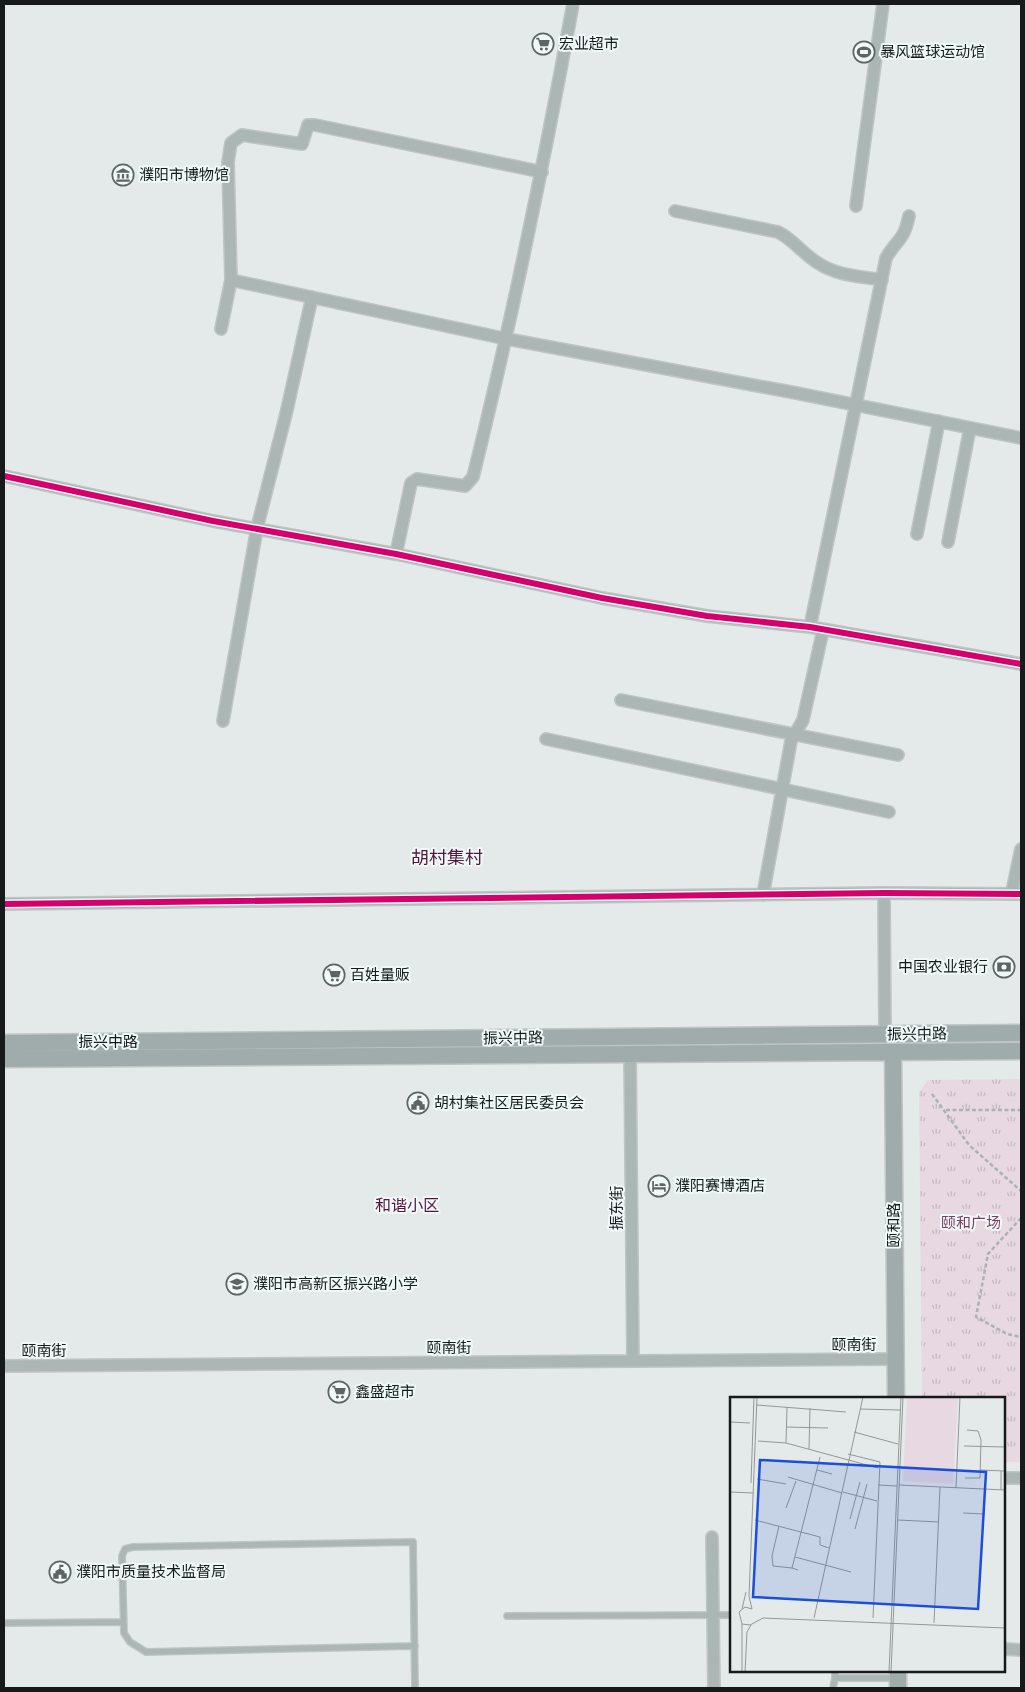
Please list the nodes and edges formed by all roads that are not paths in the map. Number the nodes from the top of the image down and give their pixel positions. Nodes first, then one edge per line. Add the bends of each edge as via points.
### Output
1 (573, 4) edge
2 (883, 4) edge
3 (542, 172) junction
4 (856, 206) dead end
5 (675, 211) dead end
6 (909, 216) dead end
7 (231, 280) junction
8 (882, 280) junction
9 (312, 297) junction
10 (221, 329) dead end
11 (507, 338) junction
12 (857, 405) junction
13 (938, 421) junction
14 (970, 428) junction
15 (1021, 438) edge
16 (4, 476) edge
17 (257, 528) junction
18 (917, 534) dead end
19 (948, 542) dead end
20 (396, 554) junction
21 (810, 627) junction
22 (823, 630) junction
23 (1021, 664) edge
24 (622, 700) dead end
25 (223, 721) dead end
26 (795, 734) junction
27 (546, 739) dead end
28 (898, 755) dead end
29 (781, 789) junction
30 (888, 812) dead end
31 (1021, 849) edge
32 (884, 893) junction
33 (1017, 893) edge
34 (763, 894) junction
35 (4, 904) edge
36 (1021, 1033) edge
37 (885, 1034) junction
38 (4, 1042) edge
39 (1021, 1051) edge
40 (893, 1052) junction
41 (630, 1054) junction
42 (4, 1059) edge
43 (895, 1359) junction
44 (633, 1361) junction
45 (4, 1366) edge
46 (896, 1397) edge
47 (1005, 1478) edge
48 (1021, 1478) edge
49 (712, 1537) dead end
50 (713, 1615) junction
51 (730, 1615) edge
52 (507, 1616) dead end
53 (123, 1622) junction
54 (4, 1623) edge
55 (415, 1646) junction
56 (1005, 1649) edge
57 (1021, 1650) edge
58 (835, 1672) edge
59 (835, 1678) junction
60 (898, 1679) edge
61 (415, 1688) edge
62 (714, 1688) edge
63 (833, 1688) edge

1 - 3 street
2 - 4 street
3 - 7 street via 315,125 308,125 302,144 242,136 231,143 228,162
3 - 11 street
5 - 8 street via 778,232 791,238 817,263 836,273
6 - 8 street via 905,233 886,258
7 - 9 street
7 - 10 street
8 - 12 street
9 - 11 street
9 - 17 street
11 - 12 street
11 - 20 street via 474,477 465,486 417,479 411,483
12 - 13 street
12 - 21 street
13 - 14 street
13 - 18 street
14 - 15 street
14 - 19 street
16 - 17 street
17 - 20 street
17 - 25 street
20 - 21 street via 602,598 707,616
21 - 22 street
22 - 23 street
22 - 26 street via 804,720
24 - 26 street
26 - 28 street
26 - 29 street
27 - 29 street
29 - 30 street
29 - 34 street
31 - 33 street
32 - 33 street
32 - 34 street
32 - 37 street
34 - 35 street
36 - 37 street, 振兴中路
37 - 38 street, 振兴中路
39 - 40 street, 振兴中路
40 - 41 street, 振兴中路
40 - 43 street, 颐和路
41 - 42 street, 振兴中路
41 - 44 street, 振东街
43 - 44 street, 颐南街
43 - 46 street, 颐和路
44 - 45 street, 颐南街
47 - 48 street
49 - 50 street
50 - 51 lane
50 - 52 lane
50 - 62 street
53 - 54 lane
53 - 55 lane via 124,1633 130,1642 146,1652
53 - 55 lane via 122,1556 125,1549 413,1542
55 - 61 lane
56 - 57 street
58 - 59 lane
59 - 60 lane
59 - 63 lane

